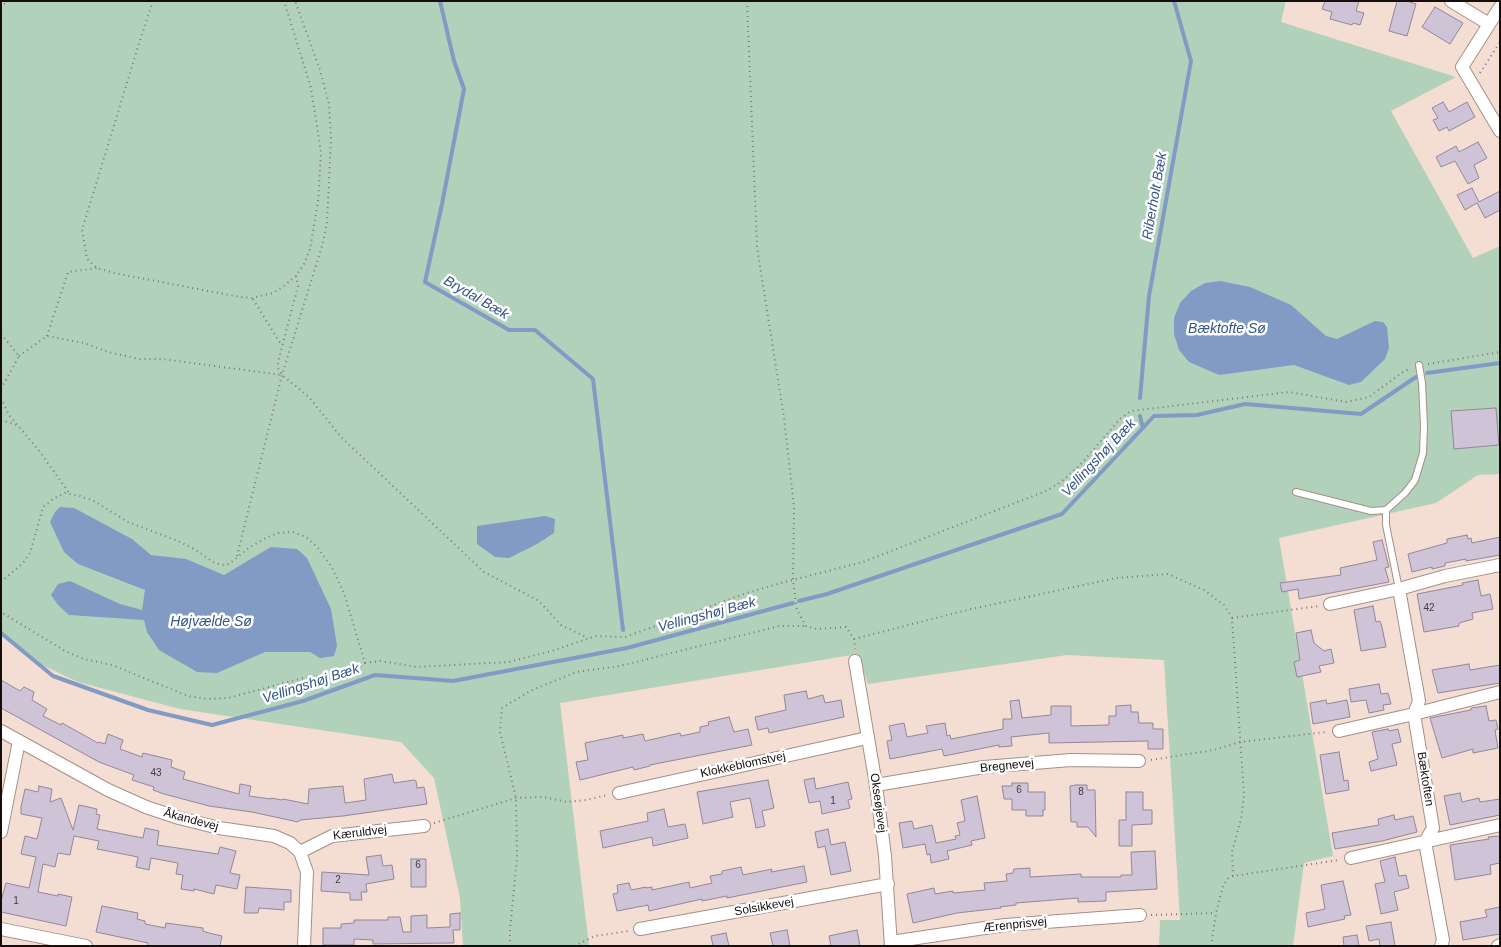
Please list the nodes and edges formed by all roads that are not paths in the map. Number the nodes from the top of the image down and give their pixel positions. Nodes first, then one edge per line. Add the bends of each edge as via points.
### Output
1 (1451, 1) edge
2 (1500, 7) edge
3 (1489, 24) junction
4 (1500, 130) edge
5 (1419, 365) road end
6 (1296, 492) dead end
7 (1386, 510) junction
8 (1500, 565) edge
9 (1399, 589) junction
10 (1330, 604) road end
11 (855, 661) dead end
12 (1500, 692) edge
13 (1414, 714) junction
14 (1339, 730) road end
15 (1, 731) edge
16 (867, 738) junction
17 (19, 741) junction
18 (1139, 762) road end
19 (876, 786) junction
20 (619, 793) road end
21 (1500, 825) edge
22 (424, 826) road end
23 (1, 832) edge
24 (1425, 842) junction
25 (300, 852) junction
26 (1351, 858) road end
27 (888, 884) junction
28 (1140, 915) road end
29 (1, 929) edge
30 (640, 930) road end
31 (891, 944) edge
32 (86, 946) edge
33 (304, 946) edge
34 (1441, 946) edge

1 - 3 street
2 - 3 street
3 - 4 street via 1462,67
5 - 7 lane via 1423,453 1415,480
6 - 7 lane via 1371,511
7 - 9 lane via 1386,526
8 - 9 street
9 - 10 street
9 - 13 street, Bæktoften via 1419,700
11 - 16 street, Okseøjevej
12 - 13 street
13 - 14 street
13 - 24 street, Bæktoften via 1433,828
15 - 17 street, Åkandevej
16 - 19 street, Okseøjevej
16 - 20 street, Klokkeblomstvej
17 - 23 street
17 - 25 street, Åkandevej via 146,807 219,828 274,836
18 - 19 street, Bregnevej via 1070,760 984,767
19 - 27 street, Okseøjevej
21 - 24 street
22 - 25 street, Kæruldvej via 332,836
24 - 26 street
24 - 34 street, Bæktoften via 1443,940
25 - 33 street via 307,872
27 - 30 street, Solsikkevej
27 - 31 street, Okseøjevej
28 - 31 street, Ærenprisvej via 1006,925
29 - 32 street

